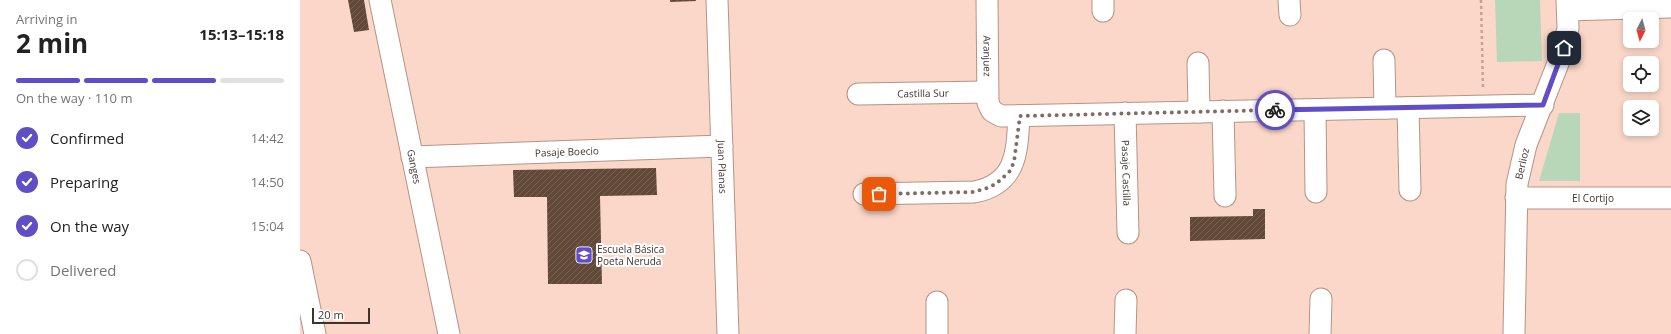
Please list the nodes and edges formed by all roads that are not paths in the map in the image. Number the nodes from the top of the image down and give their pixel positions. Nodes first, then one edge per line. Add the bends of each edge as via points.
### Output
1 (380, 0) edge
2 (717, 0) edge
3 (987, 0) edge
4 (1567, 5) edge
5 (1671, 7) edge
6 (1384, 60) dead end
7 (1198, 63) dead end
8 (858, 94) dead end
9 (990, 101) junction
10 (1543, 105) junction
11 (1385, 108) junction
12 (1408, 108) junction
13 (1315, 110) junction
14 (1223, 111) junction
15 (1199, 112) junction
16 (1125, 113) junction
17 (1020, 116) junction
18 (722, 146) junction
19 (412, 157) junction
20 (1410, 190) dead end
21 (1316, 192) dead end
22 (864, 194) dead end
23 (1225, 196) dead end
24 (1516, 198) junction
25 (1671, 198) edge
26 (1128, 233) dead end
27 (300, 261) edge
28 (1321, 299) dead end
29 (1126, 300) dead end
30 (937, 302) dead end
31 (315, 334) edge
32 (449, 334) edge
33 (728, 334) edge
34 (936, 334) edge
35 (1125, 334) edge
36 (1320, 334) edge
37 (1514, 334) edge

1 - 19 street, Ganges
2 - 18 street, Juan Planas
3 - 9 street, Aranjuez
4 - 5 street
4 - 10 street, Berlioz via 1564,48
6 - 11 street
7 - 15 street
8 - 9 street, Castilla Sur
9 - 17 street, Castilla Sur via 1001,116
10 - 12 street, Castilla Sur
10 - 24 street, Berlioz via 1522,158
11 - 12 street, Castilla Sur
11 - 13 street, Castilla Sur
12 - 20 street
13 - 14 street, Castilla Sur
13 - 21 street
14 - 15 street, Castilla Sur
14 - 23 street
15 - 16 street, Castilla Sur
16 - 17 street, Castilla Sur
16 - 26 street, Pasaje Castilla
17 - 22 street via 1014,162 1004,178 990,187 974,192
18 - 19 street, Pasaje Boecio
18 - 33 street, Juan Planas
19 - 32 street, Ganges
24 - 25 street, El Cortijo
24 - 37 street, Berlioz
27 - 31 street
28 - 36 street
29 - 35 street
30 - 34 street

